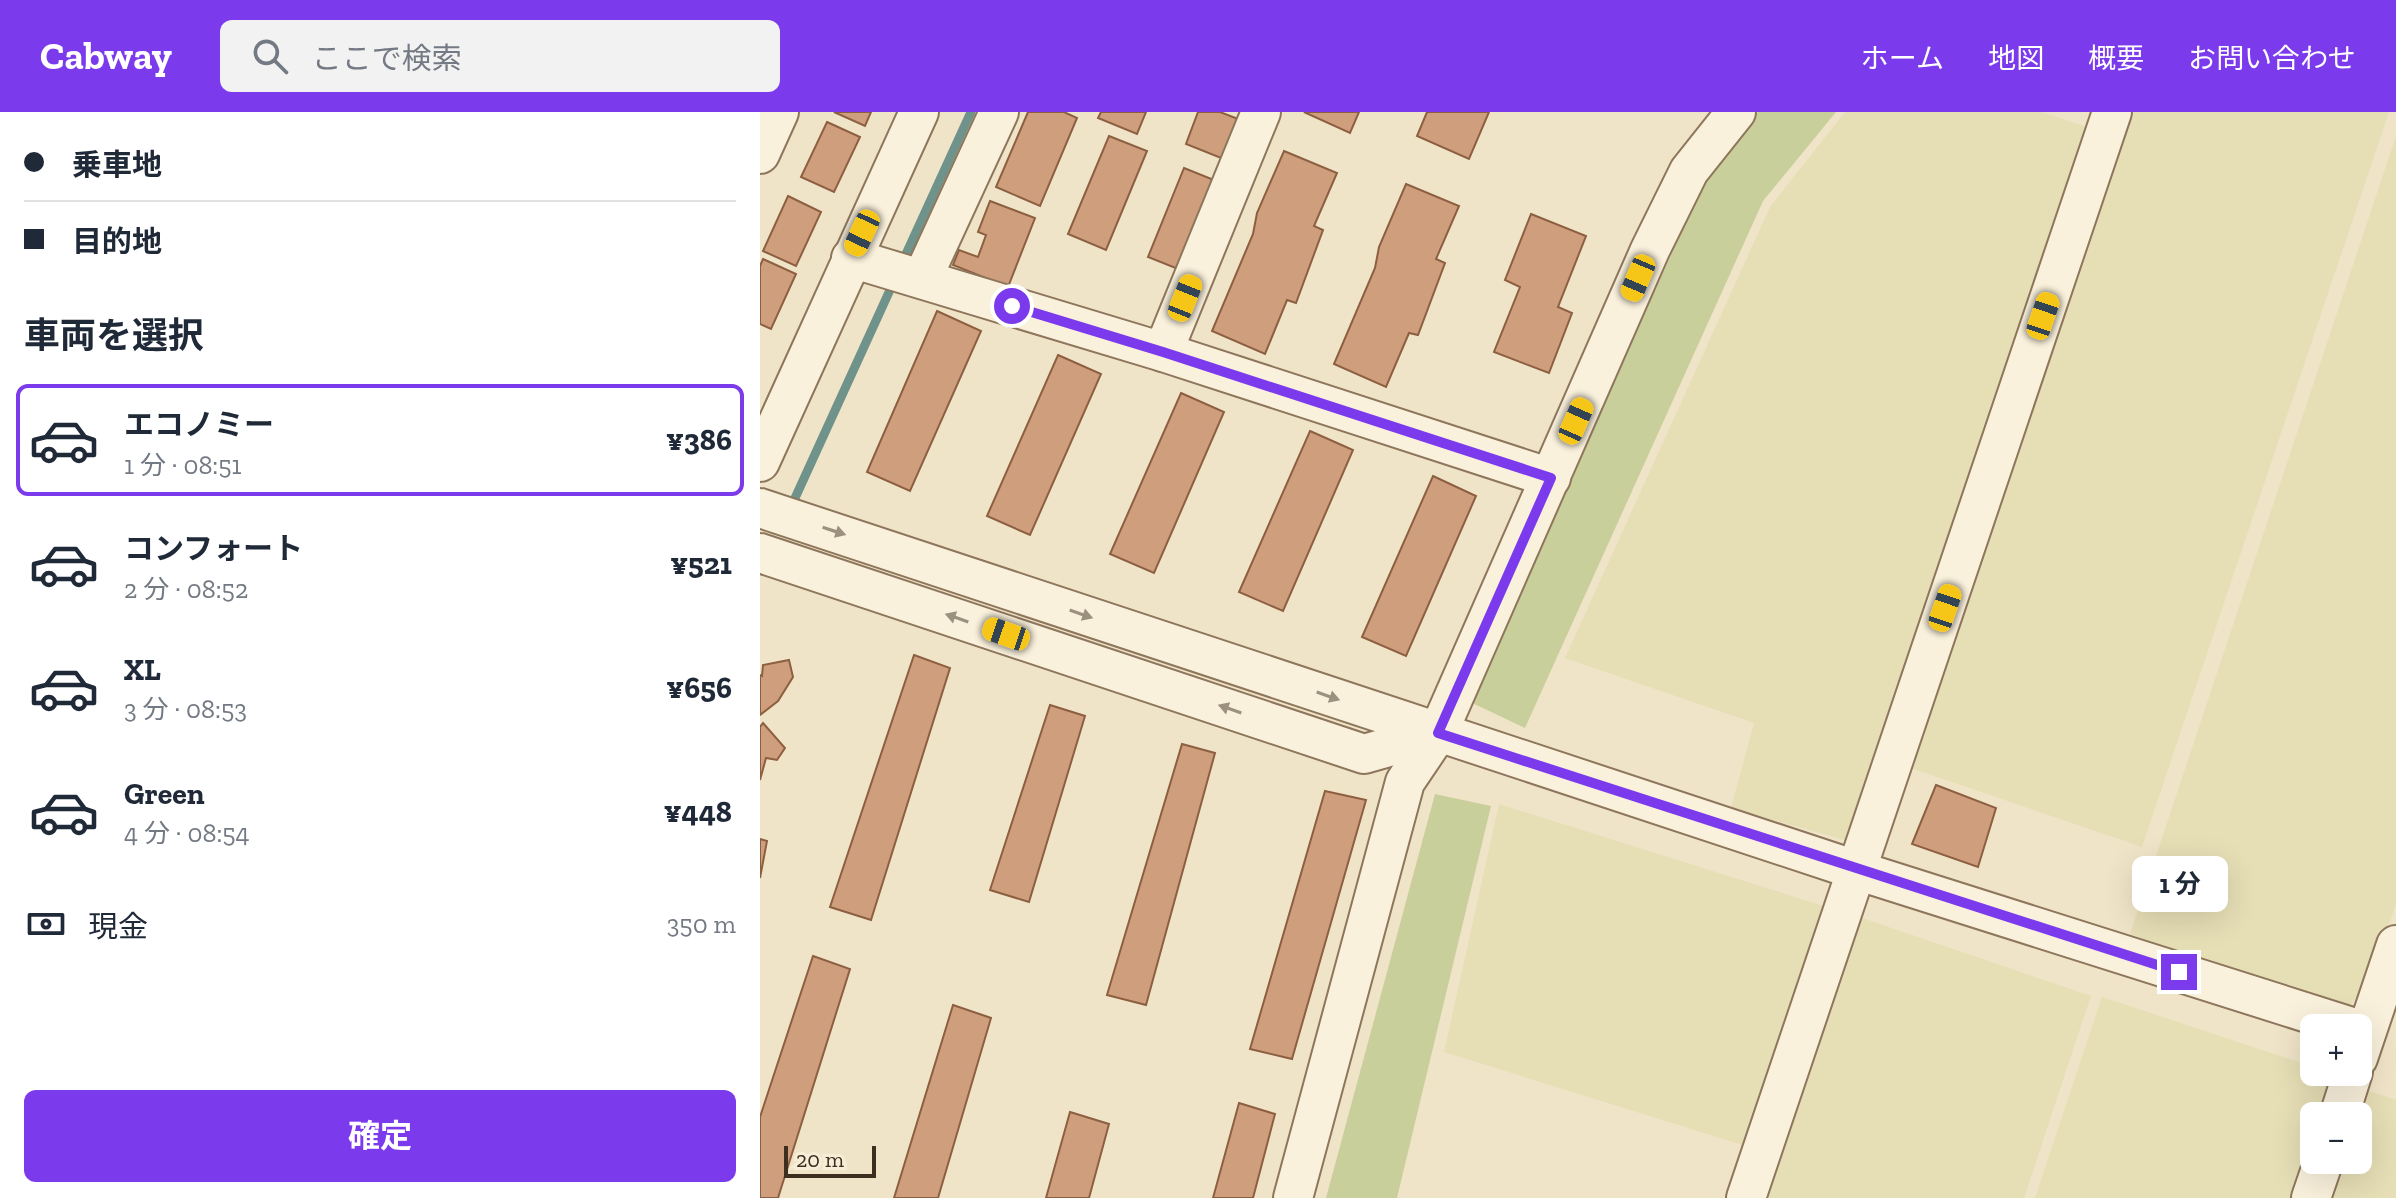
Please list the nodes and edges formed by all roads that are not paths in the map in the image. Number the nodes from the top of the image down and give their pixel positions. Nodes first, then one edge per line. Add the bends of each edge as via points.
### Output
1 (779, 112) edge
2 (919, 112) edge
3 (999, 112) edge
4 (1261, 112) edge
5 (1736, 112) edge
6 (2112, 112) edge
7 (760, 154) edge
8 (851, 258) junction
9 (922, 279) junction
10 (1163, 352) junction
11 (760, 462) edge
12 (1551, 478) junction
13 (760, 508) edge
14 (760, 553) edge
15 (1438, 733) junction
16 (1856, 870) junction
17 (2396, 945) edge
18 (2300, 1016) edge
19 (2372, 1022) edge
20 (2319, 1174) edge
21 (1293, 1198) edge
22 (1746, 1198) edge
23 (2311, 1198) edge

1 - 7 street
2 - 8 street
3 - 9 street
4 - 10 street
5 - 12 street via 1689,171
6 - 16 street
8 - 9 street
8 - 11 street
9 - 10 street
10 - 12 street
12 - 15 street
13 -> 15 street
15 -> 14 street via 1364,754
15 - 16 street
15 - 21 street via 1405,782
16 - 18 street
16 - 22 street
17 - 19 street
20 - 23 street

